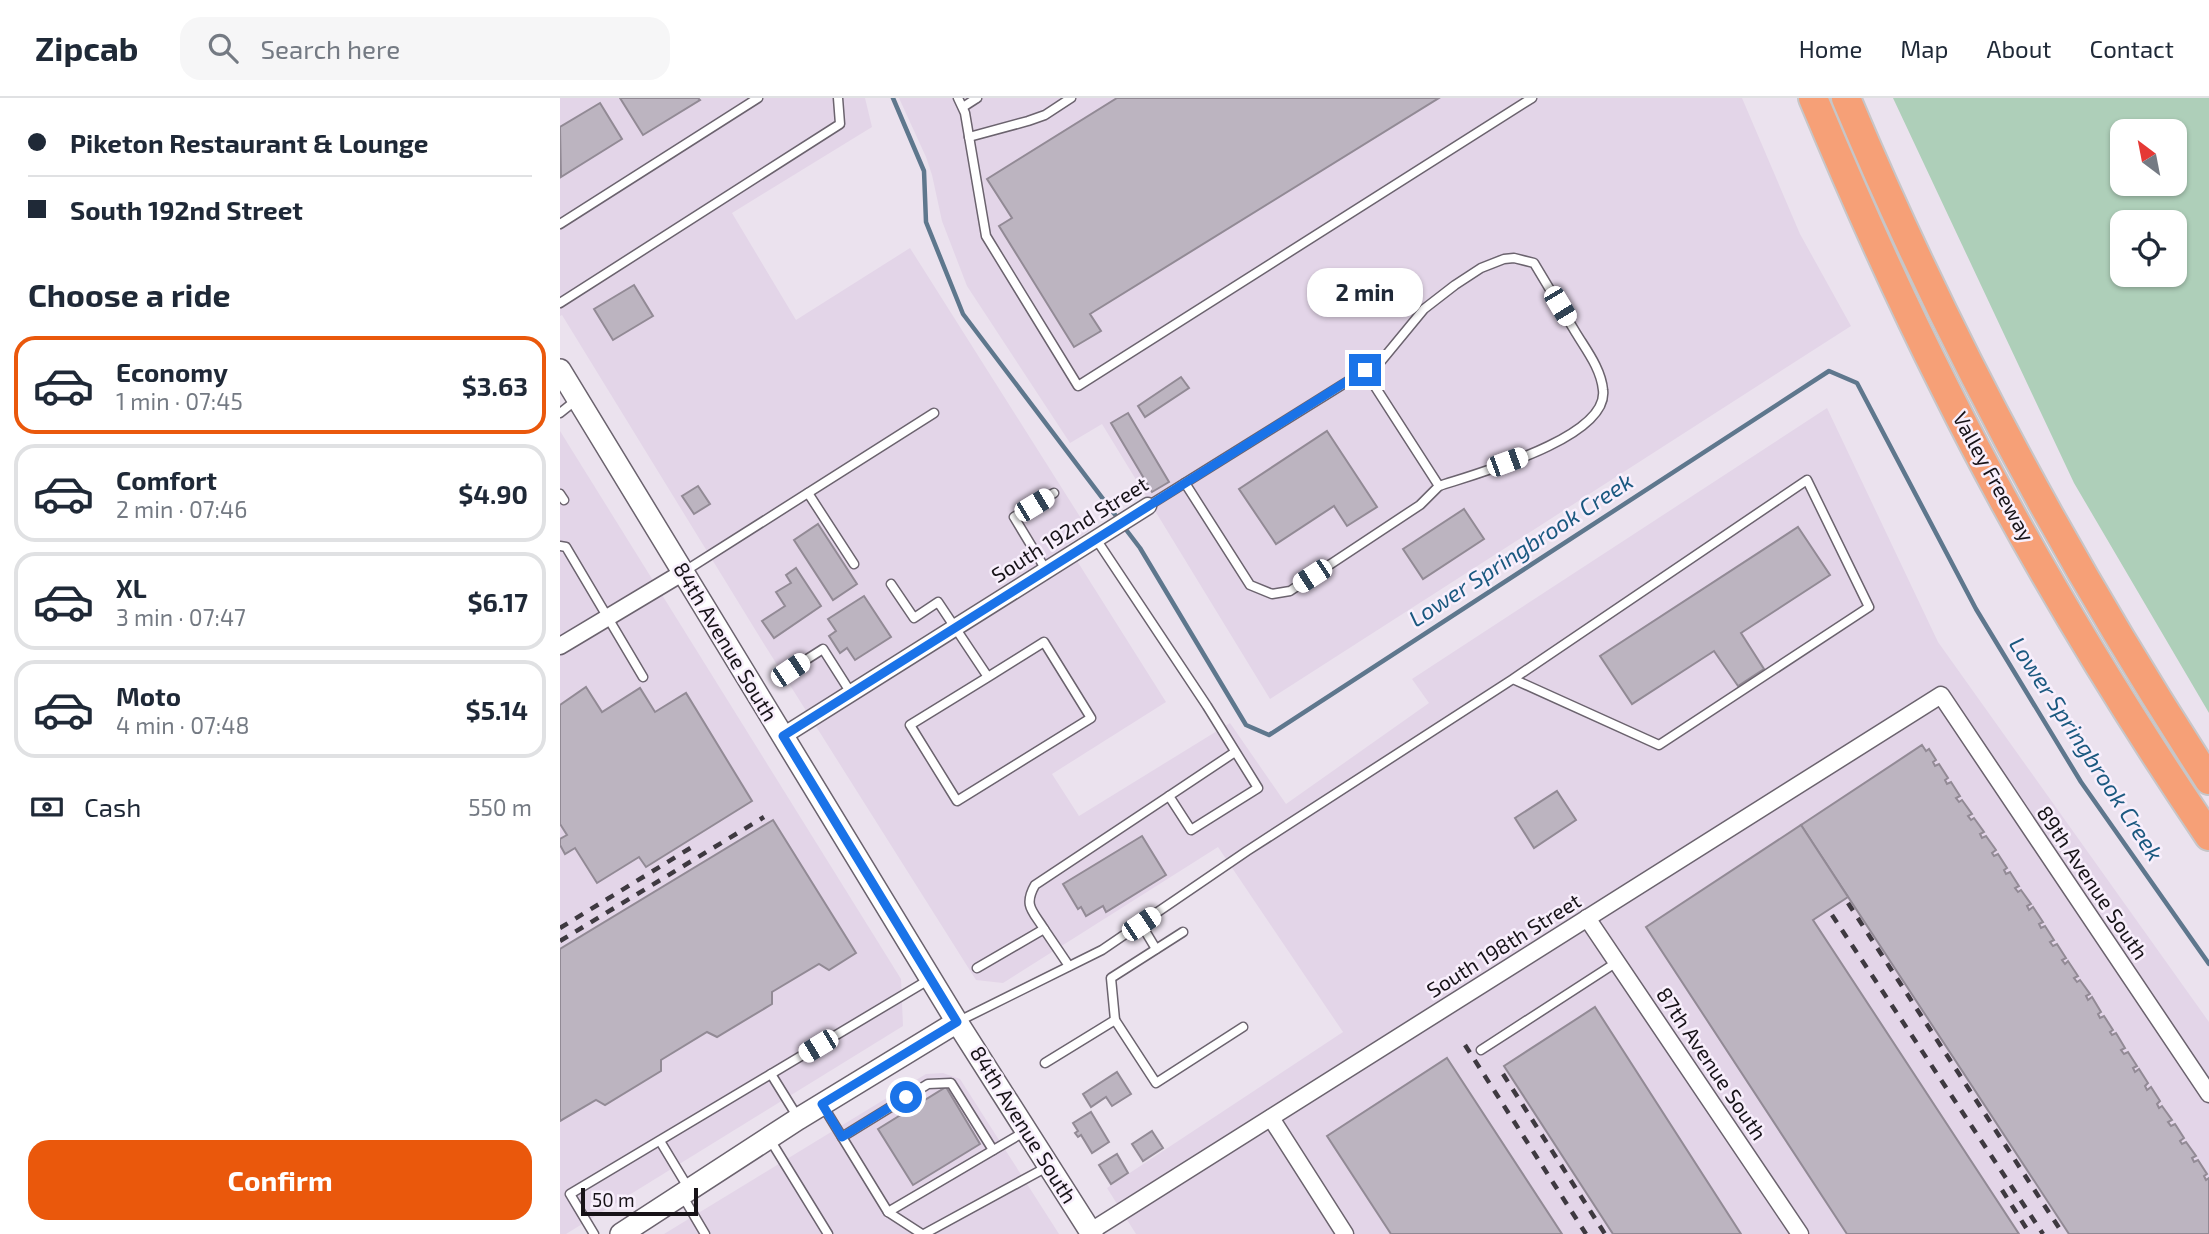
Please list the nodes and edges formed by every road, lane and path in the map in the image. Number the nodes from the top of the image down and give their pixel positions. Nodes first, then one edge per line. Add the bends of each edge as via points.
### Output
1 (758, 98) edge
2 (838, 98) edge
3 (958, 98) edge
4 (977, 98) edge
5 (1072, 98) edge
6 (1532, 98) edge
7 (1813, 98) edge
8 (1846, 98) edge
9 (1860, 98) edge
10 (963, 107) junction
11 (969, 136) junction
12 (560, 224) edge
13 (560, 303) edge
14 (560, 370) edge
15 (1365, 370) junction
16 (578, 399) junction
17 (560, 412) edge
18 (934, 413) dead end
19 (1185, 483) junction
20 (1440, 486) junction
21 (808, 492) junction
22 (1054, 493) dead end
23 (1147, 506) joint
24 (1101, 536) junction
25 (560, 546) edge
26 (854, 564) dead end
27 (1046, 570) junction
28 (682, 573) junction
29 (891, 584) dead end
30 (608, 617) junction
31 (955, 628) junction
32 (560, 646) edge
33 (790, 670) dead end
34 (643, 677) dead end
35 (988, 677) junction
36 (1513, 679) junction
37 (851, 693) junction
38 (1941, 695) joint
39 (783, 736) junction
40 (1235, 752) junction
41 (2209, 756) edge
42 (2209, 780) edge
43 (1169, 796) junction
44 (2209, 836) edge
45 (1587, 918) junction
46 (1141, 924) junction
47 (1044, 929) junction
48 (1183, 932) dead end
49 (1156, 949) junction
50 (1617, 962) junction
51 (1069, 967) junction
52 (977, 968) dead end
53 (931, 978) junction
54 (1115, 1020) junction
55 (957, 1022) junction
56 (1243, 1027) dead end
57 (1481, 1049) dead end
58 (1045, 1063) dead end
59 (771, 1074) junction
60 (2209, 1094) edge
61 (822, 1104) junction
62 (1271, 1118) junction
63 (798, 1119) junction
64 (1027, 1130) junction
65 (842, 1137) junction
66 (769, 1138) junction
67 (660, 1141) junction
68 (993, 1150) junction
69 (1049, 1166) junction
70 (685, 1192) junction
71 (888, 1212) junction
72 (1091, 1233) edge
73 (594, 1234) edge
74 (621, 1234) edge
75 (705, 1234) edge
76 (828, 1234) edge
77 (923, 1234) edge
78 (1345, 1234) edge
79 (1800, 1234) edge

1 - 12 lane
2 - 13 lane via 840,124
3 - 10 lane
4 - 10 lane
5 - 11 lane via 1045,115
6 - 11 lane via 1079,386 986,236
7 - 44 highway, Valley Freeway via 1902,301 1990,474 2082,638
8 - 42 highway via 1941,311 2035,492 2131,659
9 - 41 highway, Valley Freeway via 1923,242 2040,474 2102,586
10 - 11 lane
14 - 16 main road, 84th Avenue South
15 - 19 lane, South 192nd Street
15 - 20 lane
15 - 20 lane, South 192nd Street via 1381,360 1424,309 1481,268 1514,258 1534,263 1599,371 1604,394 1595,415 1552,446
16 - 17 lane
16 - 28 main road, 84th Avenue South
18 - 21 lane
19 - 20 lane via 1250,585 1272,594 1290,591 1420,505
19 - 23 lane, South 192nd Street
21 - 26 lane
21 - 28 lane
22 - 27 lane via 1014,517
23 - 24 street, South 192nd Street
24 - 27 street, South 192nd Street
24 - 40 lane
25 - 30 lane via 566,547
27 - 31 street, South 192nd Street
28 - 30 street
28 - 39 main road, 84th Avenue South
29 - 31 lane via 914,618 938,602
30 - 32 street
30 - 34 lane
31 - 35 lane
31 - 37 street, South 192nd Street
33 - 37 lane via 822,649
35 - 35 lane via 1044,642 1091,718 957,801 910,725
36 - 36 lane via 1659,746 1869,607 1807,480
36 - 46 lane
37 - 39 street, South 192nd Street
38 - 45 street, South 198th Street
38 - 60 street, 89th Avenue South
39 - 53 main road, 84th Avenue South
40 - 43 lane
40 - 43 lane via 1258,788 1191,830
43 - 47 lane via 1035,885 1028,903
45 - 50 street, 87th Avenue South
45 - 62 street, South 198th Street
46 - 49 lane
46 - 51 lane
47 - 51 lane
47 - 52 lane
48 - 49 lane
49 - 54 lane via 1111,978
50 - 57 lane
50 - 79 street, 87th Avenue South
51 - 55 lane
53 - 55 main road, 84th Avenue South
53 - 59 lane
54 - 56 lane via 1156,1083
54 - 58 lane
55 - 61 main road
55 - 64 main road, 84th Avenue South
59 - 63 lane
59 - 67 lane
61 - 63 main road
61 - 65 lane
62 - 72 street, South 198th Street
62 - 78 street
63 - 66 main road
64 - 68 lane
64 - 69 main road, 84th Avenue South
65 - 68 lane via 928,1084 951,1083
65 - 71 lane
66 - 70 main road
66 - 76 lane
67 - 70 lane
67 - 73 lane via 570,1194
68 - 71 lane
69 - 72 main road, 84th Avenue South
69 - 77 lane
70 - 74 main road
70 - 75 lane
71 - 77 lane

